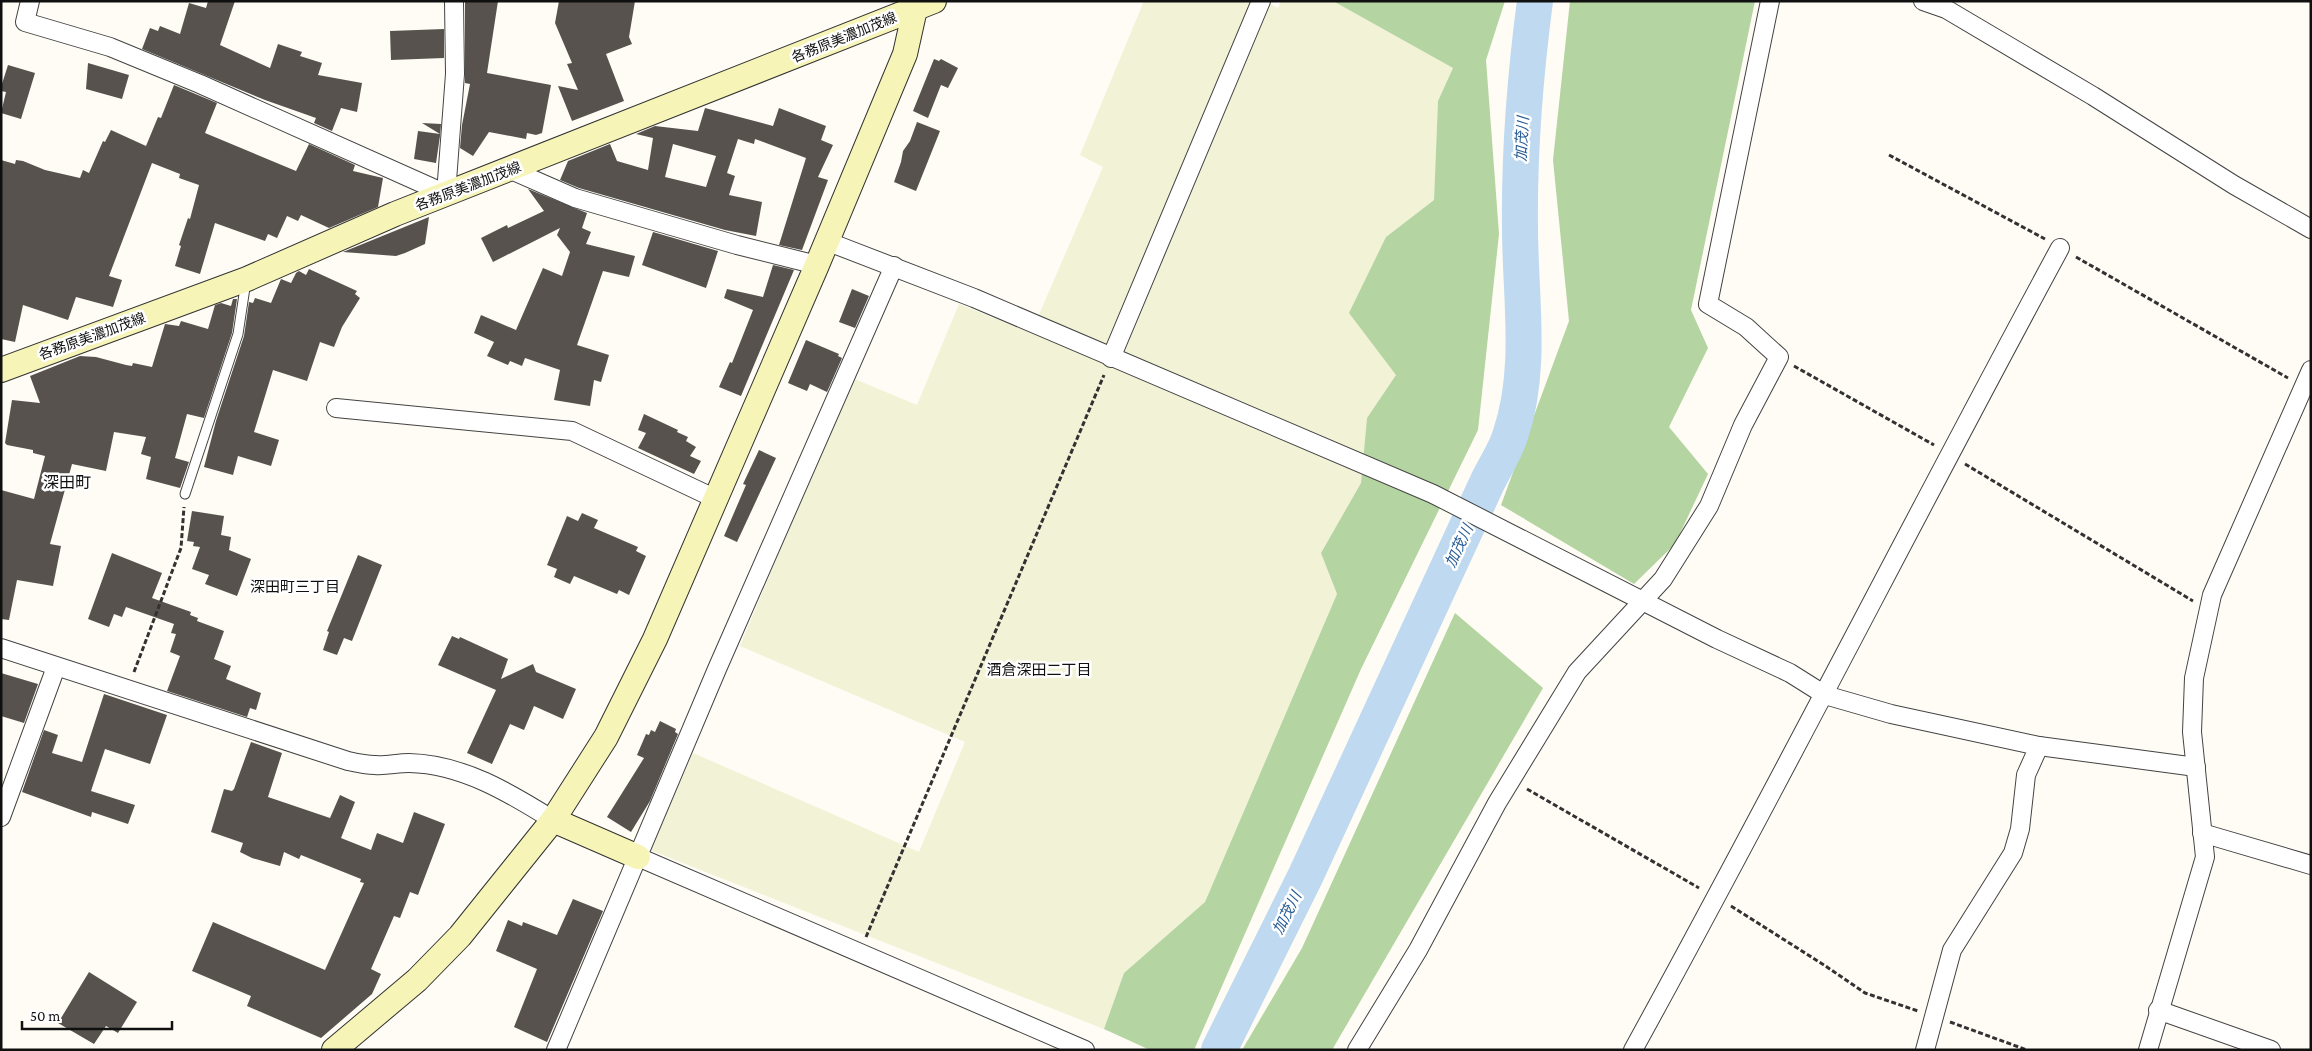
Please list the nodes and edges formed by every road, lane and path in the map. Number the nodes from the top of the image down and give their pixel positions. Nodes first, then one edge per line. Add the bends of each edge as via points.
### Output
1 (30, 1) edge
2 (454, 1) edge
3 (1261, 1) edge
4 (1770, 1) edge
5 (1922, 1) edge
6 (925, 5) edge
7 (1889, 155) dead end
8 (511, 170) junction
9 (446, 194) junction
10 (2311, 229) edge
11 (826, 241) junction
12 (2060, 248) junction
13 (817, 265) junction
14 (894, 266) junction
15 (247, 278) junction
16 (1778, 357) junction
17 (1112, 358) junction
18 (1, 370) edge
19 (2311, 370) edge
20 (2303, 387) junction
21 (336, 408) dead end
22 (1949, 454) junction
23 (185, 494) joint
24 (716, 499) junction
25 (1644, 601) junction
26 (2209, 610) junction
27 (1, 648) edge
28 (56, 667) junction
29 (128, 690) junction
30 (1824, 695) junction
31 (2039, 746) junction
32 (2196, 767) junction
33 (1511, 780) junction
34 (1, 817) edge
35 (553, 820) junction
36 (2202, 833) junction
37 (638, 857) junction
38 (2311, 865) edge
39 (1717, 898) junction
40 (859, 954) junction
41 (2158, 1010) junction
42 (1934, 1016) junction
43 (334, 1050) edge
44 (556, 1050) edge
45 (1085, 1050) edge
46 (1357, 1050) edge
47 (1633, 1050) edge
48 (1925, 1050) edge
49 (2027, 1050) edge
50 (2148, 1050) edge
51 (2271, 1050) edge

1 - 9 street via 25,22 110,47 208,87
2 - 9 street via 455,74
3 - 17 street
4 - 16 street via 1708,304 1746,327
5 - 10 street via 1954,14
6 - 8 street, 各務原美濃加茂線
6 - 11 street
7 - 12 path
8 - 9 street, 各務原美濃加茂線
8 - 13 street via 575,198
9 - 15 street, 各務原美濃加茂線
11 - 13 street
11 - 14 street
12 - 20 path
12 - 22 street
13 - 24 street
14 - 17 street
14 - 37 street
15 - 18 street, 各務原美濃加茂線
15 - 23 lane via 238,334
16 - 22 path
16 - 25 street via 1743,425 1709,506 1663,579
17 - 25 street via 1433,494
17 - 40 path
19 - 20 street
20 - 26 street via 2212,596
21 - 24 street via 572,431
22 - 26 path
22 - 30 street
23 - 29 path via 181,548
24 - 35 street via 655,639 611,728
25 - 30 street via 1790,673
25 - 33 street via 1577,672
26 - 32 street via 2194,678 2192,732
27 - 28 street
28 - 29 street
28 - 34 street
29 - 35 street via 348,761 375,765 410,763 471,776 517,797
30 - 31 street via 1891,714
30 - 39 street
31 - 32 street
31 - 42 street via 2026,775 2020,829 2013,854 1952,950
32 - 36 street
33 - 39 path
33 - 46 street via 1418,950
35 - 37 street
35 - 43 street via 460,936 417,980
36 - 38 street
36 - 41 street via 2205,857
37 - 40 street
37 - 44 street
39 - 42 path via 1865,993
39 - 47 street
40 - 45 street
41 - 50 street
41 - 51 street
42 - 48 street
42 - 49 path

